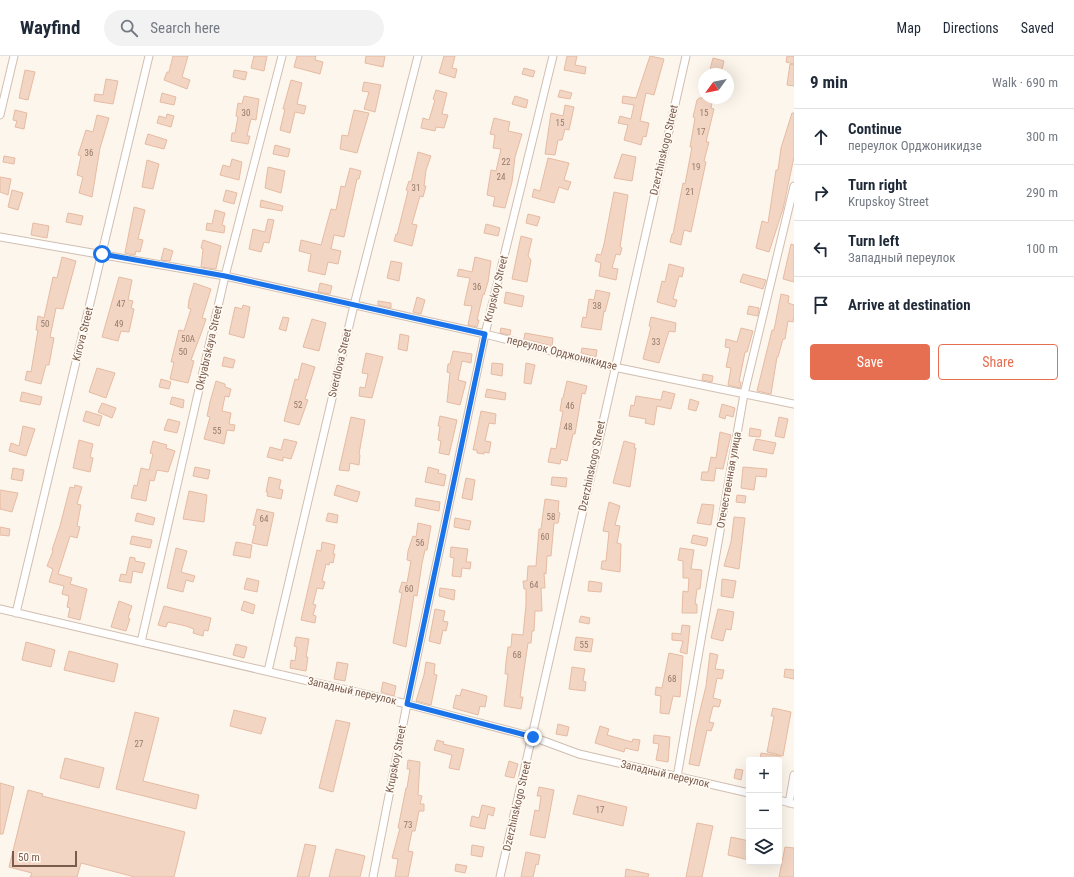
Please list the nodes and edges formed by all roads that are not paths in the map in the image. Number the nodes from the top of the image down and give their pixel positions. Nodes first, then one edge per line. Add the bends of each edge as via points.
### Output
1 (14, 56) edge
2 (149, 56) edge
3 (282, 56) edge
4 (418, 56) edge
5 (553, 56) edge
6 (686, 56) edge
7 (0, 116) edge
8 (794, 186) edge
9 (0, 237) edge
10 (102, 254) junction
11 (225, 276) junction
12 (354, 305) junction
13 (485, 334) junction
14 (614, 367) junction
15 (744, 394) junction
16 (794, 404) edge
17 (0, 609) edge
18 (16, 613) junction
19 (141, 642) junction
20 (268, 672) junction
21 (407, 704) junction
22 (533, 737) junction
23 (794, 775) edge
24 (677, 777) junction
25 (746, 792) edge
26 (791, 803) edge
27 (373, 877) edge
28 (500, 877) edge

1 - 7 street
2 - 10 street, Kirova Street
3 - 11 street, Oktyabrskaya Street
4 - 12 street, Sverdlova Street
5 - 13 street, Krupskoy Street
6 - 14 street, Dzerzhinskogo Street
8 - 15 street, Отечественная улица
9 - 10 street, переулок Орджоникидзе
10 - 11 street, переулок Орджоникидзе
10 - 18 street, Kirova Street
11 - 12 street, переулок Орджоникидзе
11 - 19 street, Oktyabrskaya Street
12 - 13 street, переулок Орджоникидзе
12 - 20 street, Sverdlova Street
13 - 14 street, переулок Орджоникидзе
13 - 21 street, Krupskoy Street
14 - 15 street, переулок Орджоникидзе
14 - 22 street, Dzerzhinskogo Street
15 - 16 street, переулок Орджоникидзе
15 - 24 street, Отечественная улица
17 - 18 street, Западный переулок
18 - 19 street, Западный переулок
19 - 20 street, Западный переулок
20 - 21 street, Западный переулок
21 - 22 street, Западный переулок
21 - 27 street, Krupskoy Street
22 - 24 street, Западный переулок via 579,754
22 - 28 street, Dzerzhinskogo Street
23 - 26 street
24 - 25 street, Западный переулок

